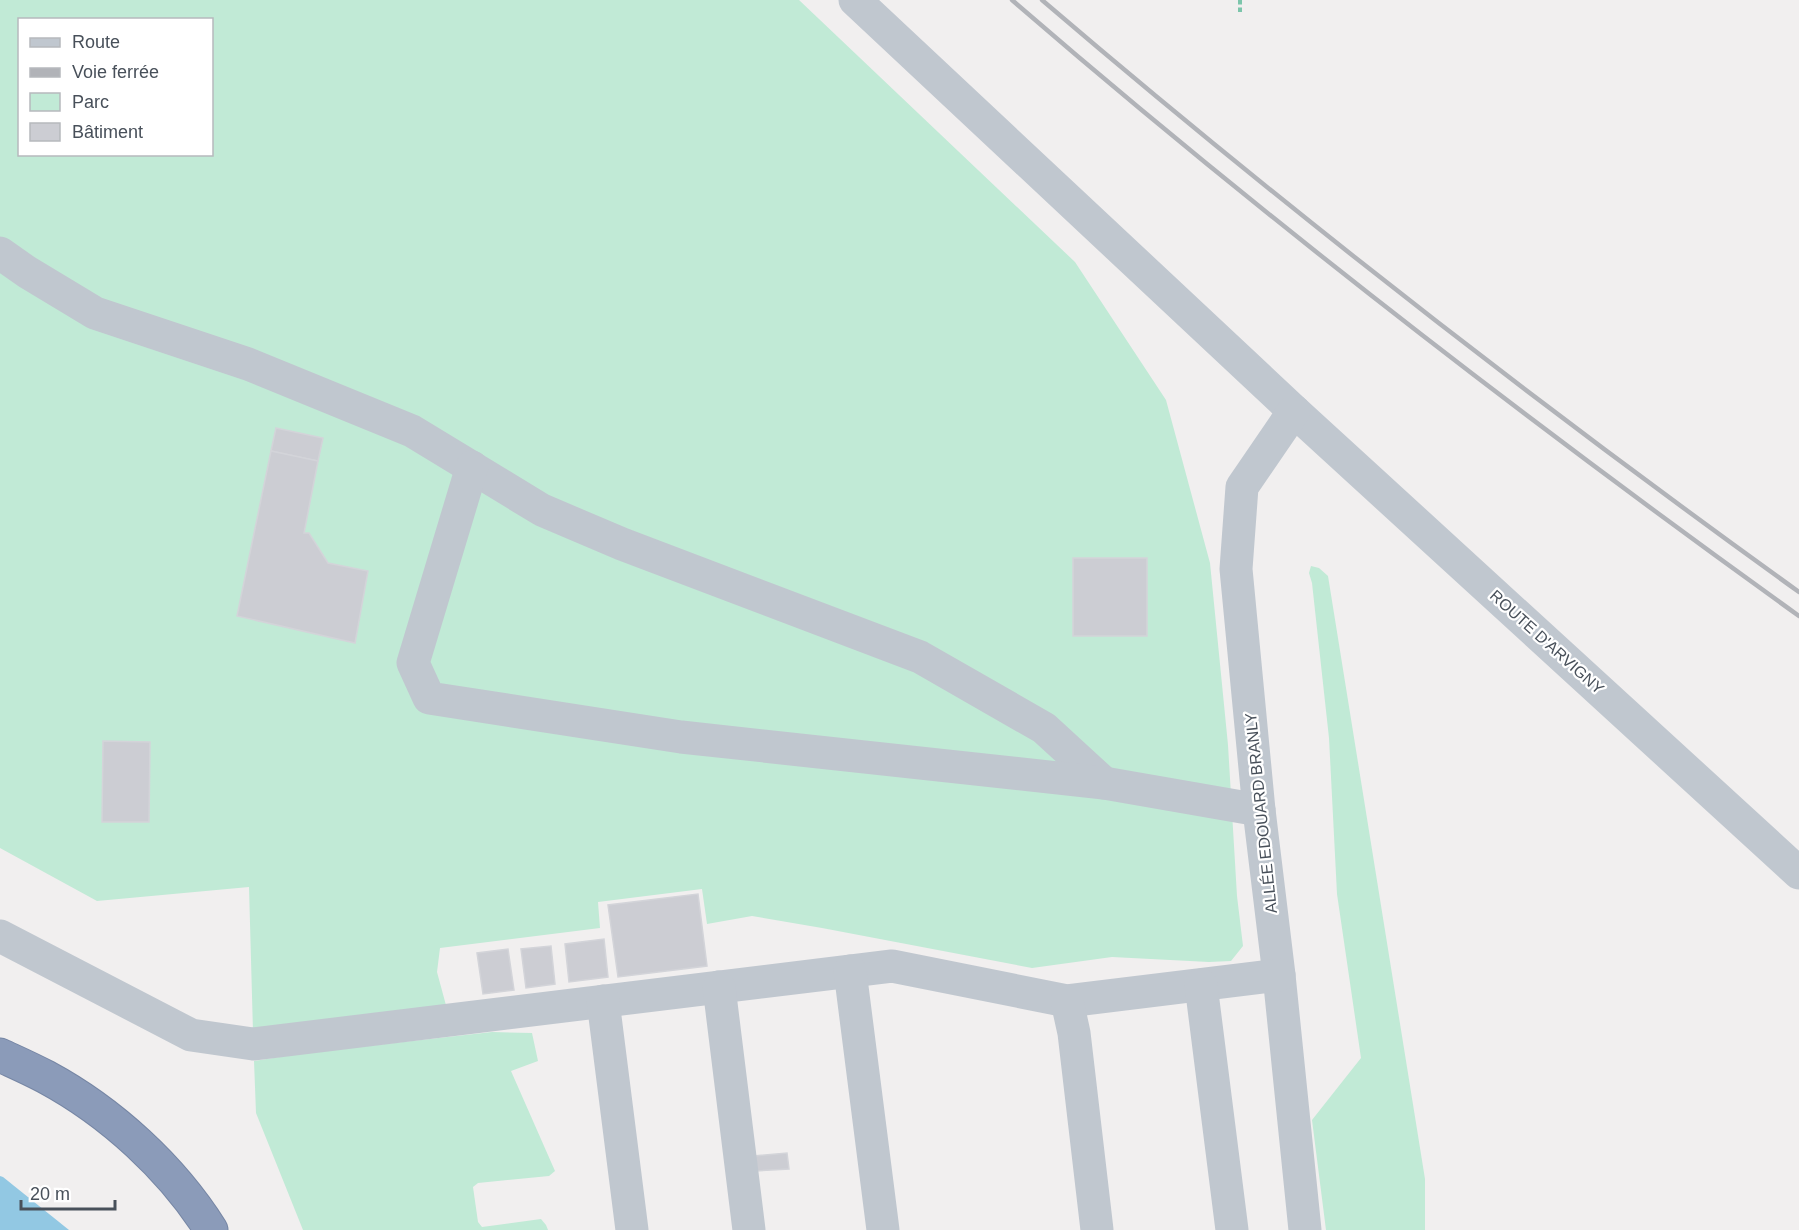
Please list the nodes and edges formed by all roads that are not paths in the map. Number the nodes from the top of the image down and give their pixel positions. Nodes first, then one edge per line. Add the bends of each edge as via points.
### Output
1 (855, 0) edge
2 (0, 253) edge
3 (1294, 411) junction
4 (472, 467) junction
5 (1104, 783) junction
6 (1259, 810) junction
7 (1799, 873) edge
8 (0, 936) edge
9 (850, 971) junction
10 (1279, 975) junction
11 (1201, 985) junction
12 (719, 987) junction
13 (603, 1001) junction
14 (1067, 1001) junction
15 (0, 1055) edge
16 (211, 1230) edge
17 (632, 1230) edge
18 (749, 1230) edge
19 (883, 1230) edge
20 (1098, 1230) edge
21 (1232, 1230) edge
22 (1305, 1230) edge

1 - 3 street, ROUTE D'ARVIGNY
2 - 4 street via 95,313 248,363 412,431
3 - 6 street, ALLÉE EDOUARD BRANLY via 1242,487 1236,569
3 - 7 street, ROUTE D'ARVIGNY
4 - 5 street via 542,510 622,544 920,657 1044,728
4 - 5 street via 413,663 429,698 681,737
5 - 6 street
6 - 10 street, ALLÉE EDOUARD BRANLY
8 - 13 street via 191,1035 254,1044
9 - 12 street
9 - 14 street via 892,966
9 - 19 street
10 - 11 street
10 - 22 street, ALLÉE EDOUARD BRANLY
11 - 14 street
11 - 21 street
12 - 13 street
12 - 18 street
13 - 17 street
14 - 20 street
15 - 16 highway via 47,1078 107,1117 172,1179

